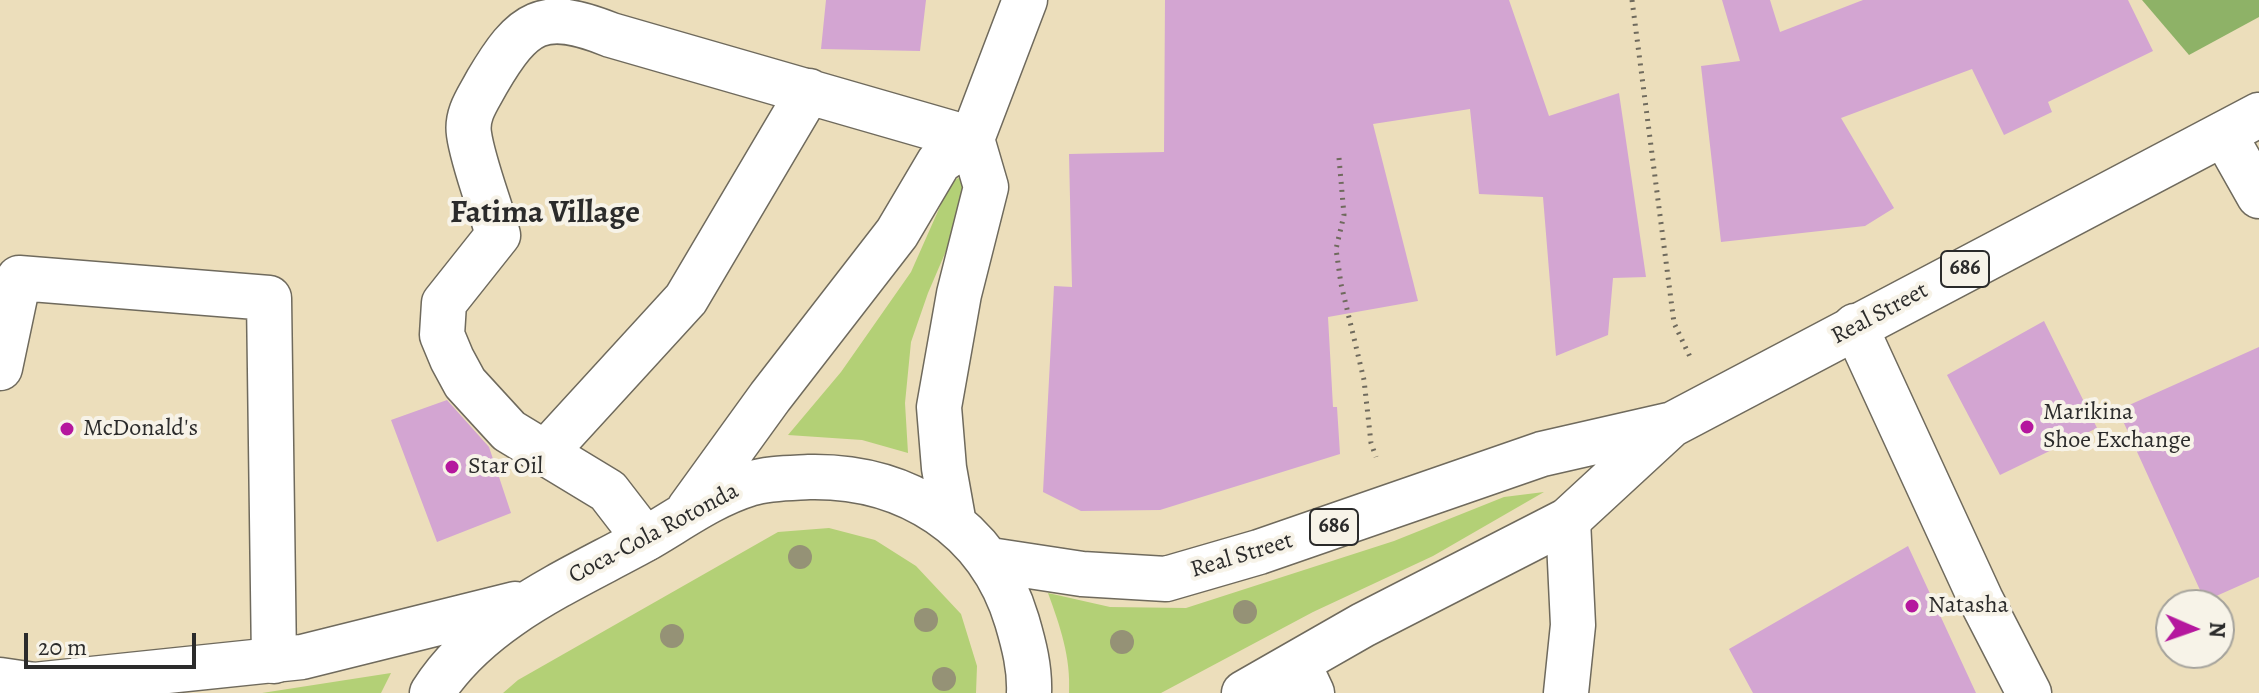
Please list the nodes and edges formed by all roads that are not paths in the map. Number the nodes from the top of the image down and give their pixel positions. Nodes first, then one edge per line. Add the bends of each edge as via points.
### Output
1 (1025, 0) edge
2 (809, 91) junction
3 (2241, 124) edge
4 (972, 139) junction
5 (2259, 196) edge
6 (1855, 326) junction
7 (0, 368) edge
8 (1671, 425) junction
9 (545, 453) junction
10 (685, 515) junction
11 (1568, 520) junction
12 (954, 524) junction
13 (645, 539) junction
14 (990, 560) junction
15 (533, 599) junction
16 (274, 661) junction
17 (1305, 678) edge
18 (0, 680) edge
19 (432, 693) edge
20 (1029, 693) edge
21 (1244, 693) edge
22 (1566, 693) edge
23 (2029, 693) edge

1 - 4 main road
2 - 4 main road
2 - 9 main road via 686,299
2 - 9 main road via 573,23 539,23 520,34 503,56 469,113 469,133 498,235 444,303 442,335 465,383 509,431
3 - 5 main road
3 - 6 main road, Real Street / 686
4 - 10 main road via 939,162 897,233
4 - 12 main road via 986,187 956,308 939,407
6 - 8 main road, Real Street / 686
6 - 23 main road
7 - 16 main road via 19,278 269,298
8 - 11 main road, Real Street / 686
8 - 14 main road, Real Street / 686 via 1542,454 1166,579 1082,574
9 - 13 main road via 608,491
10 - 12 main road, Coca-Cola Rotonda via 749,483 820,477 884,487 921,501
10 - 13 main road, Coca-Cola Rotonda
11 - 17 main road, Real Street / 686 via 1363,625
11 - 22 main road via 1573,625
12 - 14 main road, Coca-Cola Rotonda
13 - 15 main road, Coca-Cola Rotonda
14 - 20 main road, Coca-Cola Rotonda via 1021,635
15 - 16 main road
15 - 19 main road, Coca-Cola Rotonda via 477,642
16 - 18 main road via 34,685
17 - 21 main road, Real Street / 686

